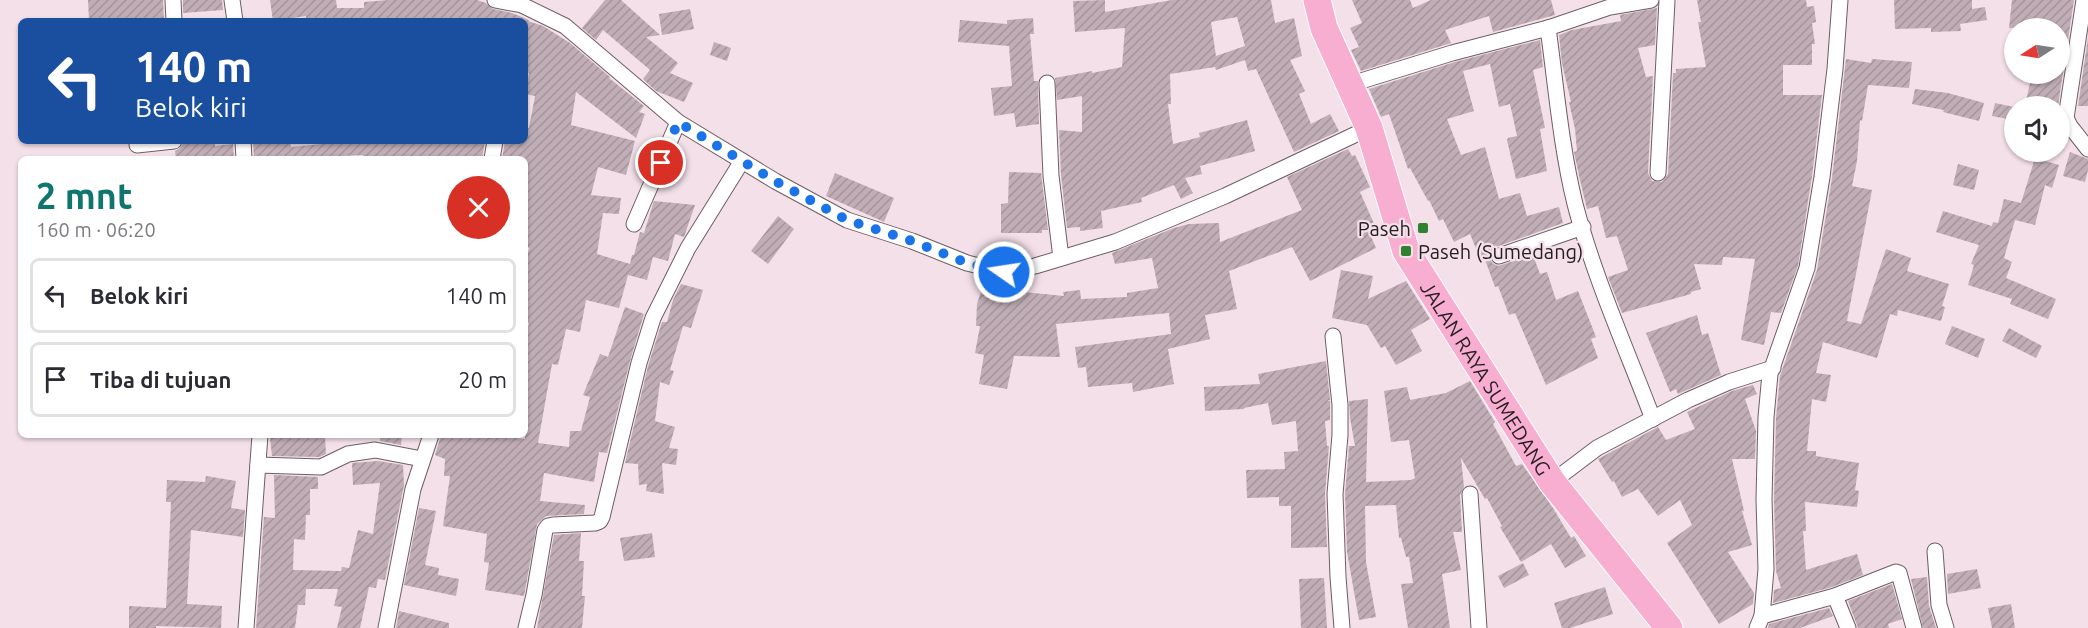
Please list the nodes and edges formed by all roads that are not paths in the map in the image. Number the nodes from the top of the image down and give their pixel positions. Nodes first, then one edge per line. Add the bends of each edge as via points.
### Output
1 (173, 0) edge
2 (232, 0) edge
3 (495, 0) edge
4 (1317, 0) edge
5 (1652, 0) edge
6 (1667, 0) edge
7 (1840, 0) edge
8 (2084, 0) edge
9 (1610, 4) edge
10 (524, 14) edge
11 (174, 18) edge
12 (235, 18) edge
13 (1548, 28) junction
14 (1047, 83) dead end
15 (1348, 85) junction
16 (678, 122) junction
17 (1369, 128) junction
18 (146, 144) edge
19 (137, 145) dead end
20 (2088, 148) edge
21 (742, 161) junction
22 (1658, 173) dead end
23 (634, 224) dead end
24 (1583, 227) junction
25 (1499, 256) dead end
26 (1061, 258) junction
27 (1333, 336) dead end
28 (1773, 368) junction
29 (1653, 419) junction
30 (260, 438) edge
31 (430, 438) edge
32 (422, 459) junction
33 (258, 465) junction
34 (1552, 483) junction
35 (1470, 494) dead end
36 (1935, 551) dead end
37 (1835, 596) junction
38 (1759, 622) edge
39 (246, 628) edge
40 (386, 628) edge
41 (526, 628) edge
42 (1342, 628) edge
43 (1479, 628) edge
44 (1669, 628) edge
45 (1848, 628) edge
46 (1914, 628) edge
47 (1946, 628) edge

1 - 11 street
2 - 12 street
3 - 10 street
4 - 15 highway, JALAN RAYA SUMEDANG via 1324,28
5 - 9 street
6 - 22 street
7 - 28 street via 1835,69 1808,268
8 - 20 street via 2066,118
9 - 13 street
10 - 16 street via 565,26
13 - 15 street
13 - 24 street via 1566,158
14 - 26 street via 1051,176
15 - 17 highway, JALAN RAYA SUMEDANG
16 - 21 street
16 - 23 street
17 - 26 street via 1115,242
17 - 34 highway, JALAN RAYA SUMEDANG via 1406,252
18 - 19 street
21 - 26 street via 847,220 967,263 1004,272
21 - 41 street via 688,248 654,318 600,521 553,525 545,530
24 - 25 street
24 - 29 street
27 - 42 street via 1340,405 1335,494
28 - 29 street via 1729,382
28 - 38 street via 1766,417 1766,569
29 - 34 street via 1598,448
30 - 33 street
31 - 32 street
32 - 33 street via 375,450 348,454 321,467
32 - 40 street
33 - 39 street
34 - 44 highway, JALAN RAYA SUMEDANG
35 - 43 street
36 - 47 street via 1939,605
37 - 38 street
37 - 45 street
37 - 46 street via 1898,572

